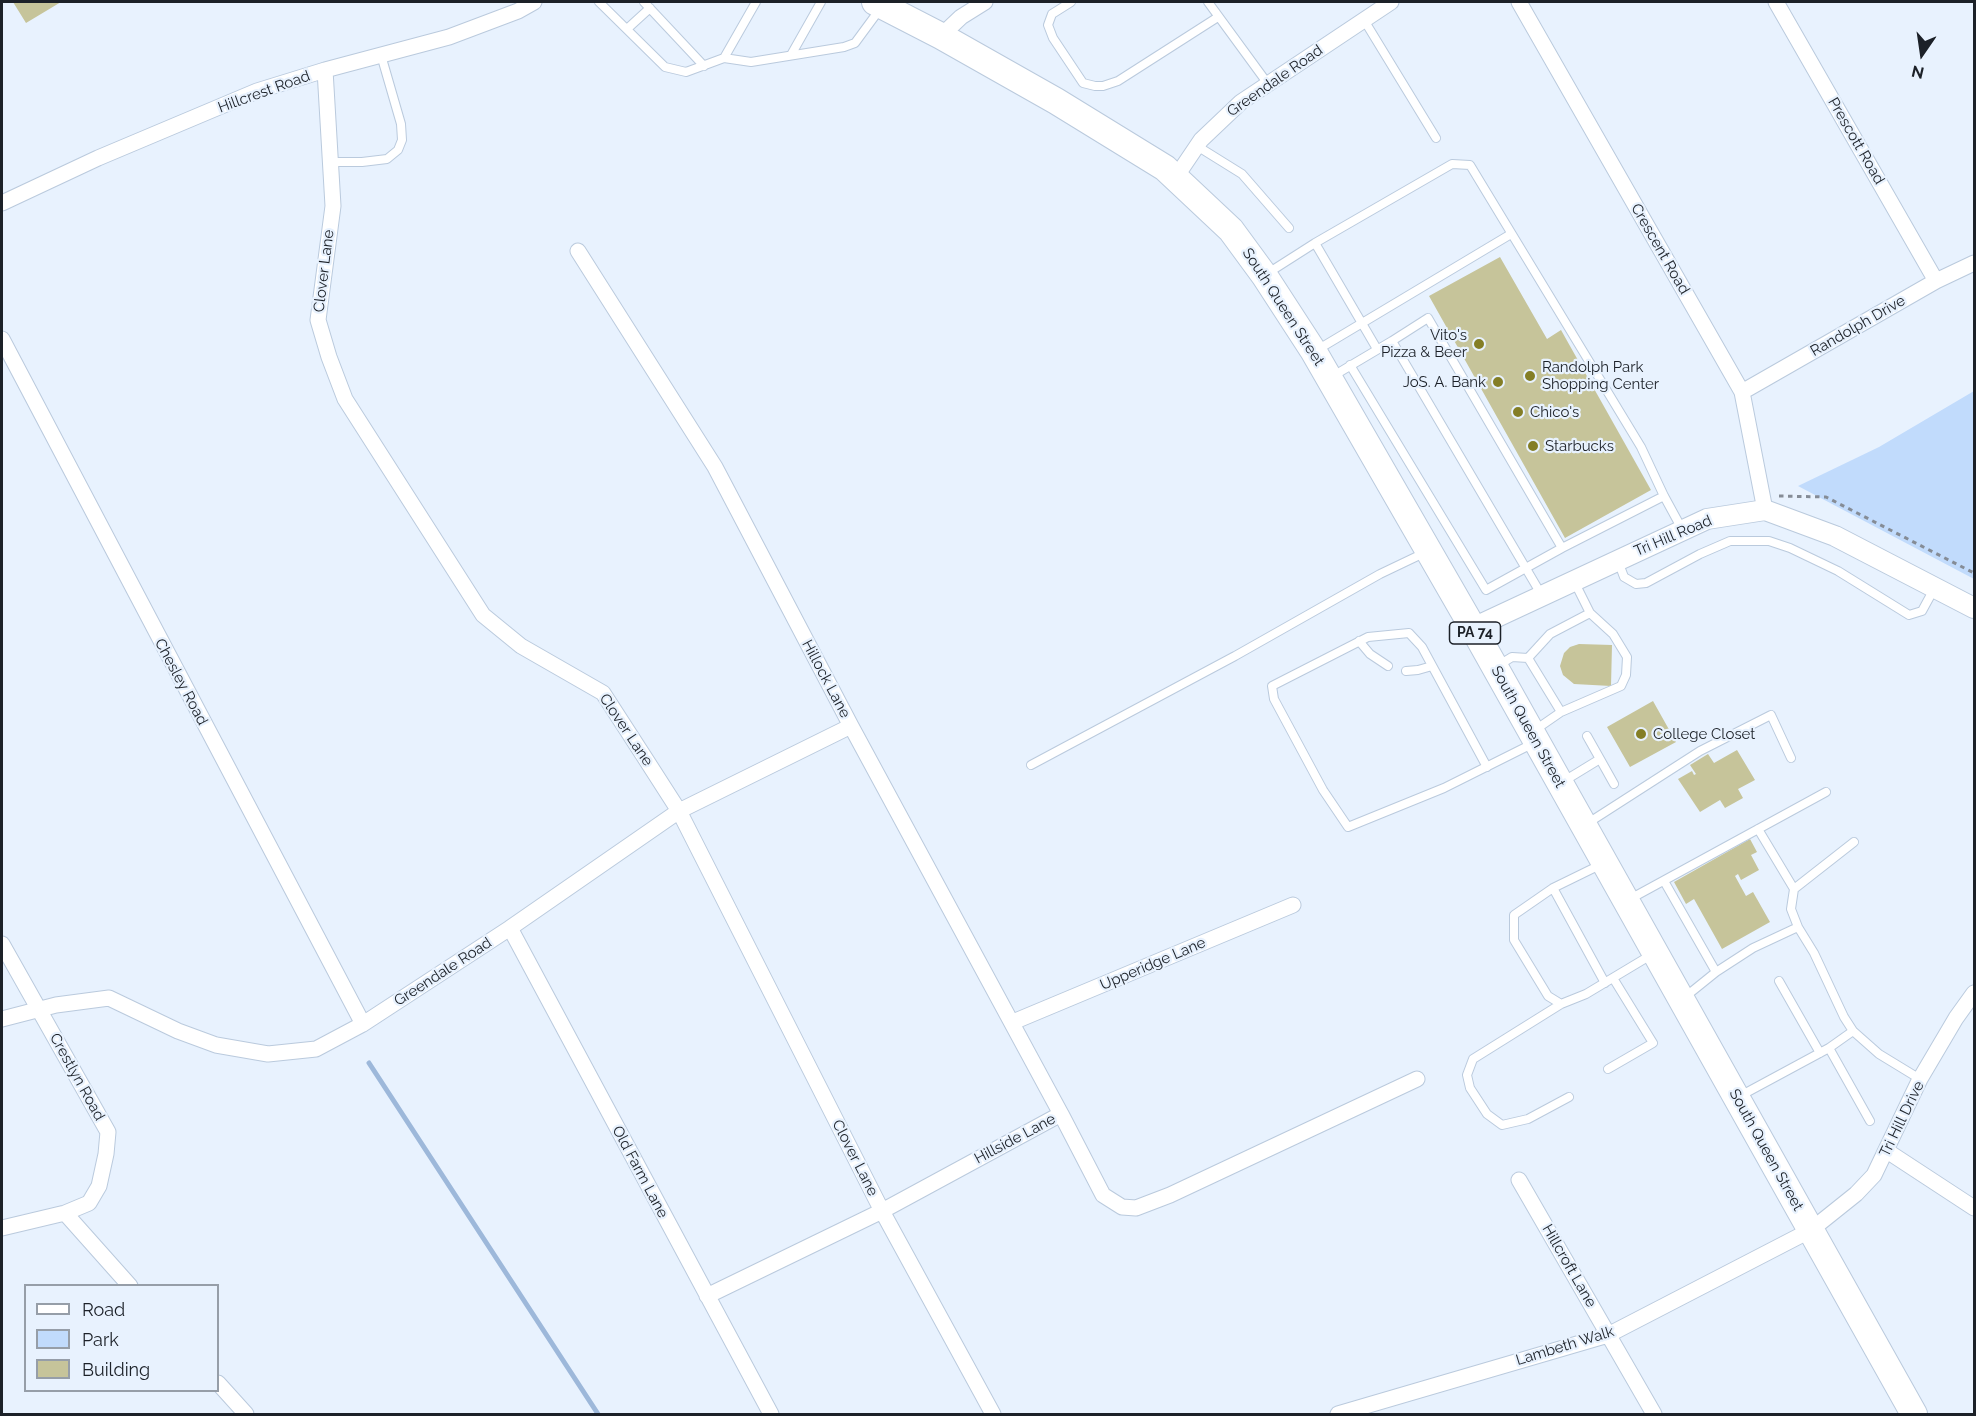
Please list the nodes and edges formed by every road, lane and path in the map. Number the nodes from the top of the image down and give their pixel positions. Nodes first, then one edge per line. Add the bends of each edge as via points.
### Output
1 (534, 2) edge
2 (599, 2) edge
3 (644, 2) edge
4 (756, 2) edge
5 (821, 2) edge
6 (985, 2) edge
7 (1071, 2) edge
8 (1208, 2) edge
9 (1391, 2) edge
10 (1519, 2) edge
11 (1776, 2) edge
12 (879, 4) edge
13 (650, 8) junction
14 (1218, 17) junction
15 (1364, 20) junction
16 (627, 29) junction
17 (941, 36) junction
18 (381, 55) junction
19 (791, 55) junction
20 (724, 58) junction
21 (704, 66) junction
22 (325, 70) junction
23 (1268, 84) junction
24 (1436, 138) dead end
25 (1197, 146) junction
26 (330, 162) junction
27 (1176, 177) junction
28 (2, 203) edge
29 (1289, 228) dead end
30 (1511, 234) junction
31 (1315, 243) junction
32 (578, 252) dead end
33 (1974, 263) edge
34 (1264, 275) junction
35 (1936, 281) junction
36 (1362, 323) junction
37 (2, 339) edge
38 (1392, 341) junction
39 (1377, 349) junction
40 (1314, 352) junction
41 (1340, 372) junction
42 (1742, 393) junction
43 (1664, 496) junction
44 (1764, 503) junction
45 (1682, 530) junction
46 (1562, 548) junction
47 (1428, 551) junction
48 (1617, 560) junction
49 (1525, 568) junction
50 (1974, 573) edge
51 (1573, 580) junction
52 (1935, 588) junction
53 (1542, 595) junction
54 (1974, 608) edge
55 (1590, 613) junction
56 (1473, 628) junction
57 (1359, 641) junction
58 (1528, 658) junction
59 (1388, 666) dead end
60 (1432, 666) junction
61 (1495, 667) junction
62 (1406, 671) dead end
63 (1561, 712) junction
64 (851, 726) junction
65 (1587, 736) dead end
66 (1534, 737) junction
67 (1791, 758) dead end
68 (1600, 759) junction
69 (1031, 765) dead end
70 (1487, 766) junction
71 (1560, 783) junction
72 (1614, 784) dead end
73 (1826, 792) dead end
74 (679, 811) junction
75 (1584, 826) junction
76 (1758, 829) junction
77 (1854, 842) dead end
78 (1605, 863) junction
79 (1664, 881) junction
80 (1553, 888) junction
81 (1794, 890) junction
82 (1626, 902) junction
83 (1293, 905) dead end
84 (1798, 927) junction
85 (510, 928) junction
86 (2, 944) edge
87 (1655, 952) junction
88 (1716, 972) junction
89 (1613, 978) junction
90 (1779, 981) dead end
91 (1605, 982) junction
92 (1974, 993) edge
93 (1682, 1000) junction
94 (1561, 1004) junction
95 (40, 1010) junction
96 (2, 1019) edge
97 (1013, 1022) junction
98 (363, 1024) junction
99 (1853, 1031) junction
100 (1829, 1048) junction
101 (1820, 1053) junction
102 (1608, 1069) dead end
103 (1417, 1079) dead end
104 (1920, 1079) junction
105 (1569, 1096) dead end
106 (1737, 1098) junction
107 (1061, 1114) junction
108 (1870, 1121) dead end
109 (1887, 1151) junction
110 (1520, 1180) dead end
111 (1974, 1208) edge
112 (882, 1211) junction
113 (65, 1213) junction
114 (2, 1228) edge
115 (1811, 1230) junction
116 (128, 1284) edge
117 (707, 1296) junction
118 (1608, 1335) junction
119 (219, 1384) edge
120 (246, 1414) edge
121 (771, 1414) edge
122 (993, 1414) edge
123 (1338, 1414) edge
124 (1654, 1414) edge
125 (1914, 1414) edge

1 - 18 street, Hillcrest Road via 449,37
2 - 16 lane
3 - 13 lane
4 - 20 lane
5 - 19 lane
6 - 17 street
7 - 14 lane via 1052,14 1048,25 1083,82 1095,86 1118,81
8 - 14 lane
9 - 15 street, Greendale Road
10 - 42 street, Crescent Road
11 - 35 street, Prescott Road
12 - 17 main road, South Queen Street / PA 74
12 - 19 lane via 855,43
13 - 16 lane
13 - 21 lane
14 - 23 lane
15 - 23 street, Greendale Road
15 - 24 lane
16 - 21 lane via 665,67 686,72
17 - 27 main road, South Queen Street / PA 74 via 1056,101
18 - 22 street, Hillcrest Road
18 - 26 lane via 401,124 398,150 387,159
19 - 20 lane via 751,62
20 - 21 lane
22 - 26 street, Clover Lane
22 - 28 street, Hillcrest Road via 246,96
23 - 25 street, Greendale Road via 1219,121
25 - 27 street, Greendale Road
25 - 29 lane via 1242,174
26 - 74 street, Clover Lane via 333,206 318,320 345,399 483,615 521,646 603,693
27 - 34 main road, South Queen Street / PA 74 via 1231,230
30 - 31 lane via 1470,165 1452,165
30 - 36 lane
30 - 43 lane via 1641,447
31 - 34 lane
31 - 36 lane
32 - 64 street, Hillock Lane via 715,467
33 - 35 street, Randolph Drive
34 - 40 main road, South Queen Street / PA 74
35 - 42 street, Randolph Drive
36 - 39 lane
36 - 40 lane
37 - 98 street, Chesley Road
38 - 39 lane
38 - 46 lane via 1428,318
38 - 49 lane
39 - 41 lane
40 - 41 main road, South Queen Street / PA 74
41 - 47 main road, South Queen Street / PA 74
41 - 49 lane via 1486,590
42 - 44 street, Crescent Road
43 - 45 lane
43 - 46 lane
44 - 45 street, Tri Hill Road
44 - 50 path via 1826,496
44 - 52 street, Tri Hill Road
45 - 48 street, Tri Hill Road
46 - 49 lane
47 - 56 main road, South Queen Street / PA 74
47 - 69 lane
48 - 51 street, Tri Hill Road
48 - 52 lane via 1624,577 1636,584 1646,583 1730,541 1769,541 1838,571 1910,615 1922,611
49 - 53 lane
51 - 53 street, Tri Hill Road
51 - 55 lane
52 - 54 street, Tri Hill Road
53 - 56 street, Tri Hill Road
55 - 58 lane via 1550,634
55 - 63 lane via 1612,634 1627,657 1626,675 1621,686
56 - 61 main road, South Queen Street / PA 74
57 - 59 lane
57 - 60 lane via 1409,633
57 - 70 lane via 1272,686 1274,699 1323,790 1348,827
58 - 61 lane via 1512,657
58 - 63 lane
60 - 62 lane
60 - 70 lane
61 - 66 main road, South Queen Street / PA 74
63 - 66 lane
64 - 74 street, Greendale Road
64 - 97 street, Hillock Lane
65 - 68 lane
66 - 70 lane
66 - 71 main road, South Queen Street / PA 74
67 - 75 lane via 1771,715 1700,751
68 - 71 lane
68 - 72 lane
71 - 75 main road, South Queen Street / PA 74
73 - 76 lane
74 - 85 street, Greendale Road
74 - 112 street, Clover Lane
75 - 78 main road, South Queen Street / PA 74
76 - 79 lane
76 - 81 lane
77 - 81 lane
78 - 80 lane
78 - 82 main road, South Queen Street / PA 74
79 - 82 lane
79 - 88 lane
80 - 91 lane
80 - 94 lane via 1514,915 1514,940 1548,996
81 - 84 lane via 1791,909
82 - 87 main road, South Queen Street / PA 74
83 - 97 street, Upperidge Lane
84 - 88 lane via 1753,948
84 - 99 lane
85 - 98 street, Greendale Road
85 - 117 street, Old Farm Lane
86 - 95 street, Crestlyn Road
87 - 89 lane
87 - 93 main road, South Queen Street / PA 74
88 - 93 lane
89 - 91 lane
89 - 102 lane via 1653,1042
90 - 101 lane
91 - 94 lane
92 - 104 street, Tri Hill Drive
93 - 106 main road, South Queen Street / PA 74
94 - 105 lane via 1473,1059 1467,1075 1470,1088 1487,1114 1502,1125 1528,1119
95 - 96 street, Greendale Road
95 - 98 street, Greendale Road via 109,998 216,1045 268,1054 316,1049
95 - 113 street, Crestlyn Road via 108,1132 99,1186 89,1203
97 - 107 street, Hillock Lane
99 - 100 lane
99 - 104 lane via 1879,1054
100 - 101 lane
100 - 108 lane
101 - 106 lane
103 - 107 street, Hillside Lane via 1136,1208 1122,1207 1103,1195
104 - 109 street, Tri Hill Drive
106 - 115 main road, South Queen Street / PA 74
107 - 112 street, Hillside Lane
109 - 111 street
109 - 115 street, Tri Hill Drive via 1856,1194
110 - 118 street, Hillcroft Lane
112 - 117 street, Hillside Lane
112 - 122 street, Clover Lane
113 - 114 street, Crestlyn Road
113 - 116 street
115 - 118 street, Lambeth Walk
115 - 125 main road, South Queen Street / PA 74
117 - 121 street, Old Farm Lane
118 - 123 street, Lambeth Walk
118 - 124 street, Hillcroft Lane
119 - 120 street

